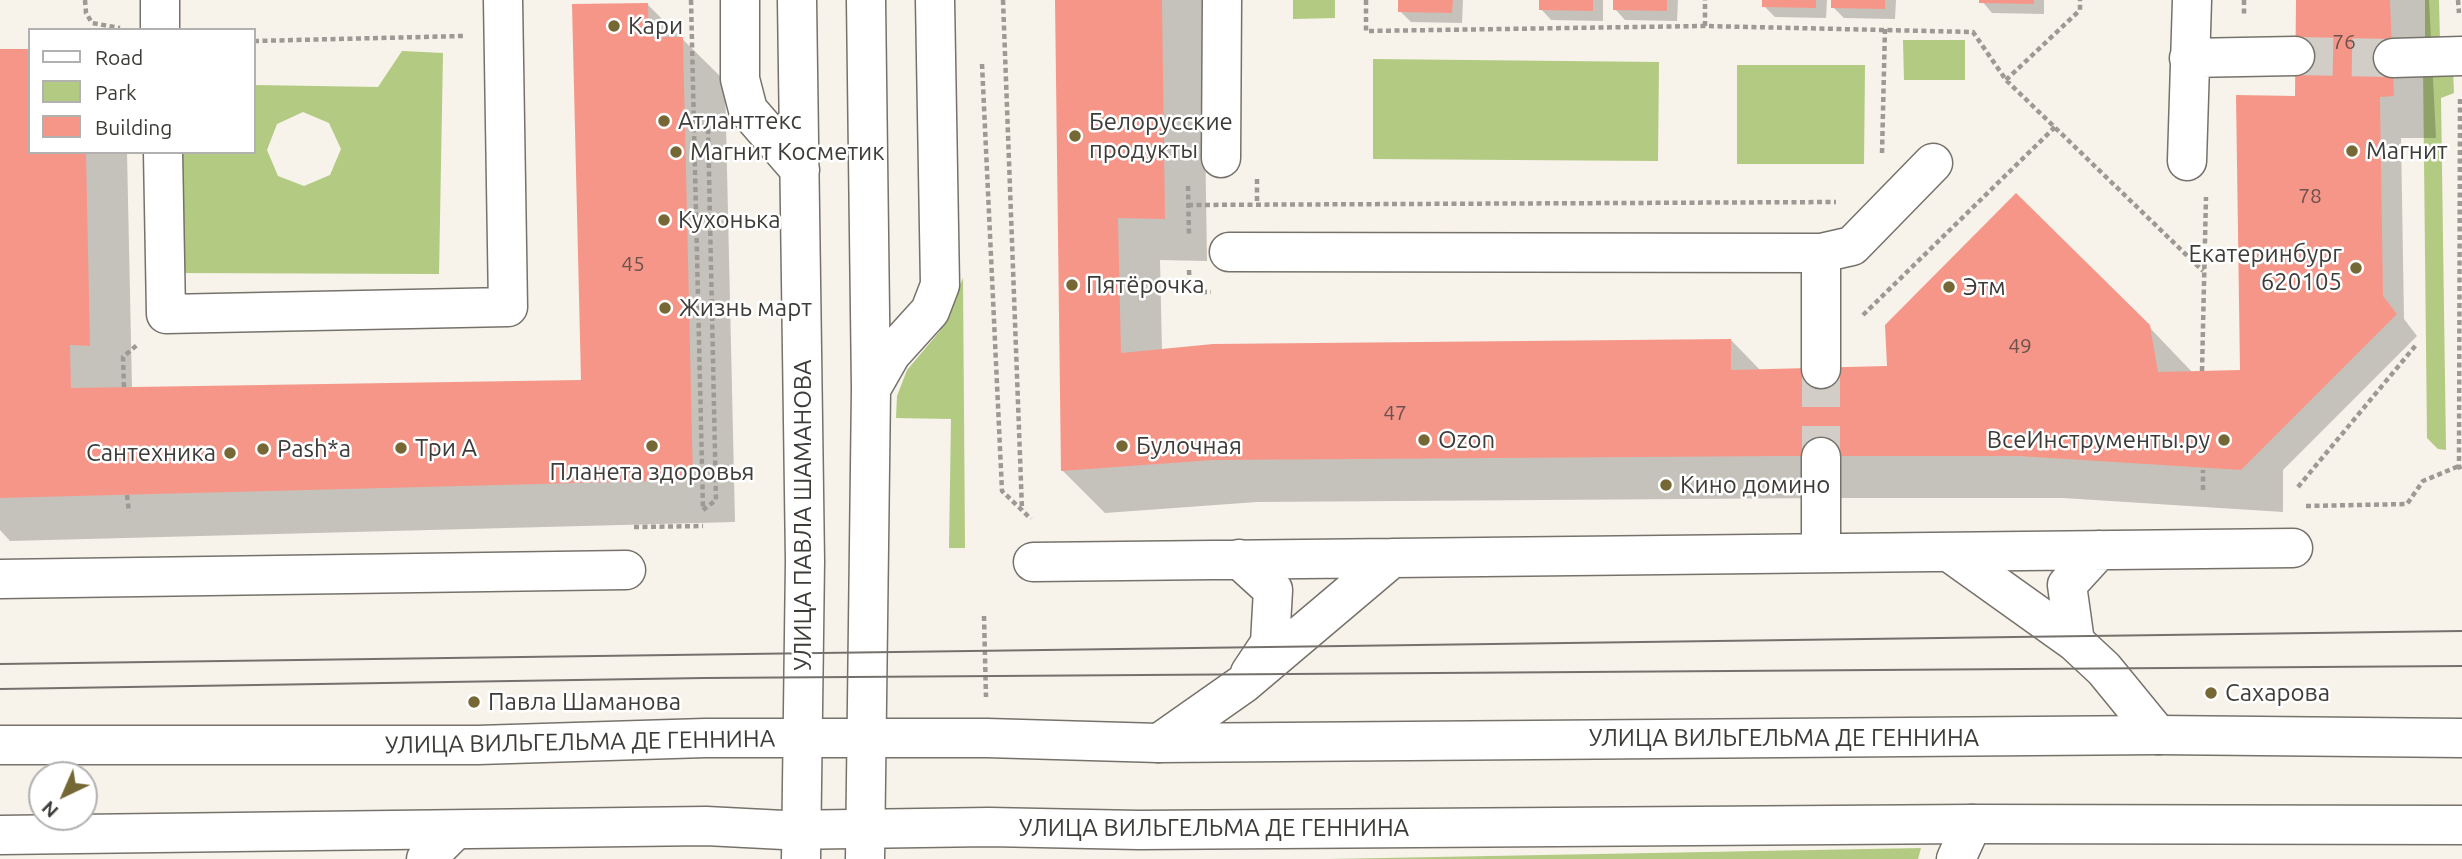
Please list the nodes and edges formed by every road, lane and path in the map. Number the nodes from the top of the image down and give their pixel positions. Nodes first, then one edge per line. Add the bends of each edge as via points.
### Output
1 (85, 0) edge
2 (160, 0) edge
3 (691, 0) edge
4 (740, 0) edge
5 (797, 0) edge
6 (866, 0) edge
7 (935, 0) edge
8 (1003, 0) edge
9 (1222, 0) edge
10 (1366, 0) edge
11 (1705, 0) edge
12 (2080, 0) edge
13 (2192, 0) edge
14 (2458, 0) edge
15 (504, 18) edge
16 (1705, 26) junction
17 (117, 28) edge
18 (160, 28) edge
19 (1885, 28) junction
20 (256, 41) edge
21 (981, 54) dead end
22 (2295, 56) tunnel mouth
23 (2461, 56) edge
24 (2189, 58) junction
25 (2393, 58) tunnel mouth
26 (2006, 80) junction
27 (708, 125) dead end
28 (163, 154) edge
29 (1221, 158) dead end
30 (2187, 161) dead end
31 (1881, 162) dead end
32 (1933, 163) dead end
33 (800, 170) junction
34 (1843, 202) dead end
35 (1188, 205) dead end
36 (1229, 252) dead end
37 (1821, 253) junction
38 (2203, 271) dead end
39 (144, 338) dead end
40 (2416, 345) dead end
41 (1821, 369) tunnel mouth
42 (124, 387) dead end
43 (871, 389) junction
44 (1821, 457) tunnel mouth
45 (2459, 466) junction
46 (2203, 470) dead end
47 (2462, 472) edge
48 (2423, 481) dead end
49 (2298, 487) dead end
50 (2203, 490) dead end
51 (127, 495) dead end
52 (129, 512) dead end
53 (2293, 548) dead end
54 (2099, 550) junction
55 (1949, 552) junction
56 (1821, 553) junction
57 (1392, 558) junction
58 (1239, 559) junction
59 (1033, 562) dead end
60 (625, 570) dead end
61 (0, 579) edge
62 (2075, 642) junction
63 (1243, 684) junction
64 (2158, 735) junction
65 (2462, 738) edge
66 (866, 739) junction
67 (803, 740) junction
68 (1159, 743) junction
69 (0, 745) edge
70 (1972, 824) junction
71 (2462, 825) edge
72 (455, 830) junction
73 (0, 835) edge
74 (801, 844) edge
75 (865, 844) edge
76 (426, 859) edge
77 (1956, 859) edge

1 - 17 path via 92,23
2 - 18 main road
3 - 27 path via 703,510 716,500
4 - 33 main road via 740,79 748,110
5 - 33 main road, УЛИЦА ПАВЛА ШАМАНОВА
6 - 43 main road
7 - 43 main road via 940,285 930,311 891,354
8 - 21 path via 1022,510 1002,491
9 - 29 main road
10 - 16 path via 1366,31
11 - 16 path
12 - 26 path via 2080,10
13 - 24 main road
14 - 23 path
15 - 20 path
15 - 28 main road via 508,307 166,314
16 - 19 path
19 - 26 path via 1973,32
19 - 31 path
22 - 24 main road
23 - 25 main road
23 - 45 path
24 - 30 main road
26 - 38 path
32 - 37 main road via 1852,246
33 - 67 main road, УЛИЦА ПАВЛА ШАМАНОВА
34 - 35 path
36 - 37 main road
37 - 41 main road
39 - 42 path via 124,358
40 - 49 path
43 - 66 main road
44 - 56 main road
45 - 47 path
45 - 48 path
46 - 50 path
51 - 52 path
53 - 54 main road
54 - 55 main road
54 - 62 main road via 2067,585
55 - 56 main road
55 - 62 main road
56 - 57 main road
57 - 58 main road
57 - 63 main road
58 - 59 main road
58 - 63 main road via 1273,590 1270,643
60 - 61 main road
62 - 64 main road via 2104,669
63 - 68 main road
64 - 65 main road, УЛИЦА ВИЛЬГЕЛЬМА ДЕ ГЕННИНА
64 - 68 main road, УЛИЦА ВИЛЬГЕЛЬМА ДЕ ГЕННИНА
66 - 67 main road, УЛИЦА ВИЛЬГЕЛЬМА ДЕ ГЕННИНА
66 - 68 main road, УЛИЦА ВИЛЬГЕЛЬМА ДЕ ГЕННИНА
66 - 75 main road
67 - 69 main road, УЛИЦА ВИЛЬГЕЛЬМА ДЕ ГЕННИНА
67 - 74 main road, УЛИЦА ПАВЛА ШАМАНОВА
70 - 71 main road, УЛИЦА ВИЛЬГЕЛЬМА ДЕ ГЕННИНА
70 - 75 main road, УЛИЦА ВИЛЬГЕЛЬМА ДЕ ГЕННИНА via 1153,830
70 - 77 main road
72 - 73 main road, УЛИЦА ВИЛЬГЕЛЬМА ДЕ ГЕННИНА
72 - 74 main road, УЛИЦА ВИЛЬГЕЛЬМА ДЕ ГЕННИНА via 706,826
72 - 76 main road
74 - 75 main road, УЛИЦА ВИЛЬГЕЛЬМА ДЕ ГЕННИНА

